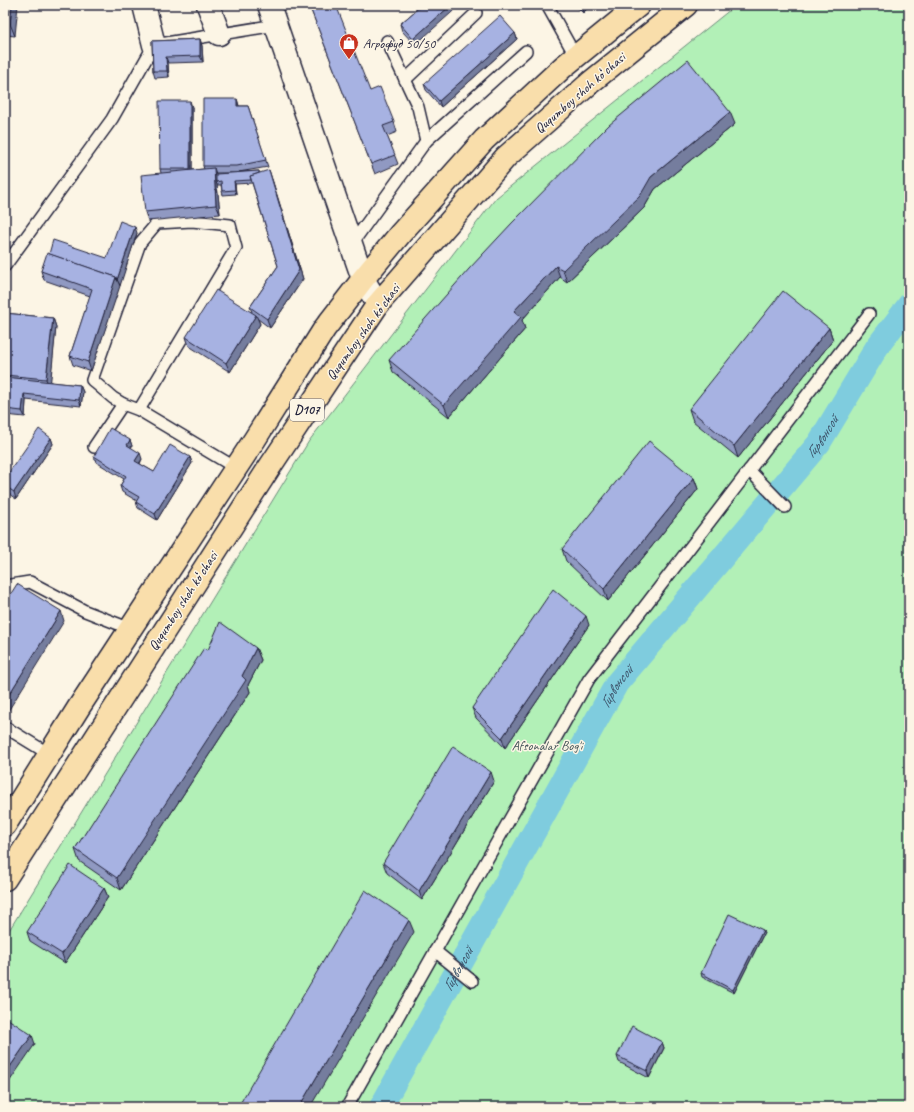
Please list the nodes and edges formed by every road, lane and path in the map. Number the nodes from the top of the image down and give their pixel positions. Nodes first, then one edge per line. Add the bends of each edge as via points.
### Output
1 (144, 5) edge
2 (208, 5) edge
3 (547, 5) edge
4 (640, 5) edge
5 (686, 5) edge
6 (476, 13) dead end
7 (272, 15) edge
8 (219, 34) junction
9 (387, 41) dead end
10 (154, 45) junction
11 (526, 51) dead end
12 (573, 58) junction
13 (405, 80) junction
14 (426, 141) junction
15 (351, 245) junction
16 (5, 266) edge
17 (363, 279) junction
18 (378, 304) junction
19 (869, 314) dead end
20 (123, 404) junction
21 (139, 410) junction
22 (94, 447) dead end
23 (236, 468) junction
24 (749, 470) junction
25 (785, 507) dead end
26 (5, 593) edge
27 (131, 629) junction
28 (5, 727) edge
29 (50, 754) junction
30 (5, 825) edge
31 (5, 878) edge
32 (435, 951) junction
33 (472, 981) dead end
34 (347, 1107) edge

1 - 10 main road
2 - 8 main road
3 - 12 lane via 571,48
4 - 12 main road, Ququmboy shoh koʻchasi / D107
5 - 18 main road, Ququmboy shoh koʻchasi / D107 via 591,82 506,157
6 - 13 lane
7 - 8 lane
7 - 15 main road
8 - 10 lane
9 - 13 lane
10 - 16 lane via 112,119
11 - 14 lane
12 - 17 main road, Ququmboy shoh koʻchasi / D107 via 484,140
13 - 14 lane via 418,108
14 - 15 lane
15 - 17 main road
17 - 18 main road
17 - 23 main road, Ququmboy shoh koʻchasi / D107 via 325,328
18 - 31 main road, Ququmboy shoh koʻchasi / D107 via 273,461
19 - 24 lane
20 - 21 lane
20 - 21 lane via 92,380 140,243 157,223 192,221 230,225 236,248
20 - 22 lane
21 - 23 lane
23 - 27 main road, Ququmboy shoh koʻchasi / D107
24 - 25 lane
24 - 32 lane via 589,679
26 - 27 lane via 11,585 30,582 85,612
27 - 29 main road, Ququmboy shoh koʻchasi / D107
28 - 29 lane
29 - 30 main road, Ququmboy shoh koʻchasi / D107
32 - 33 lane
32 - 34 lane

